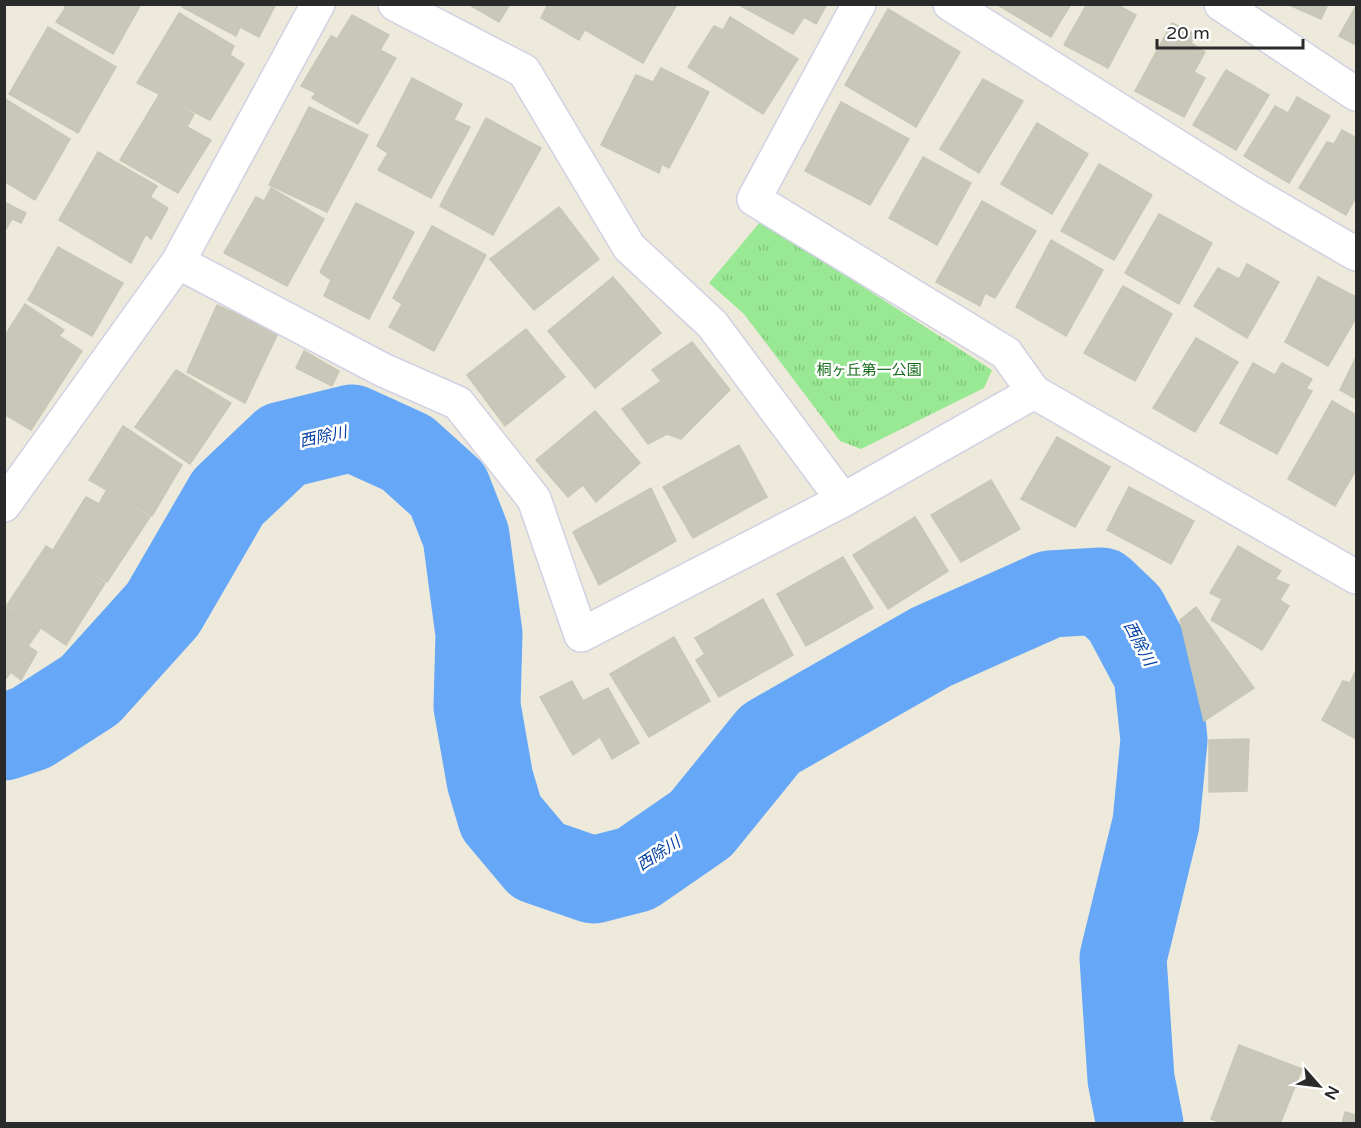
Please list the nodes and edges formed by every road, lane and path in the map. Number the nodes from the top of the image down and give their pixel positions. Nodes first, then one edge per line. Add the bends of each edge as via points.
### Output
1 (318, 4) edge
2 (395, 4) edge
3 (859, 4) edge
4 (950, 4) edge
5 (1221, 4) edge
6 (1356, 94) edge
7 (1356, 254) edge
8 (178, 262) junction
9 (1034, 392) junction
10 (843, 500) junction
11 (4, 505) edge
12 (1356, 577) edge

1 - 8 street
2 - 10 street via 524,71 629,247 712,324
3 - 9 street via 754,199 1006,352
4 - 7 street
5 - 6 street
8 - 10 street via 383,370 458,403 534,500 581,635
8 - 11 street
9 - 10 street
9 - 12 street

